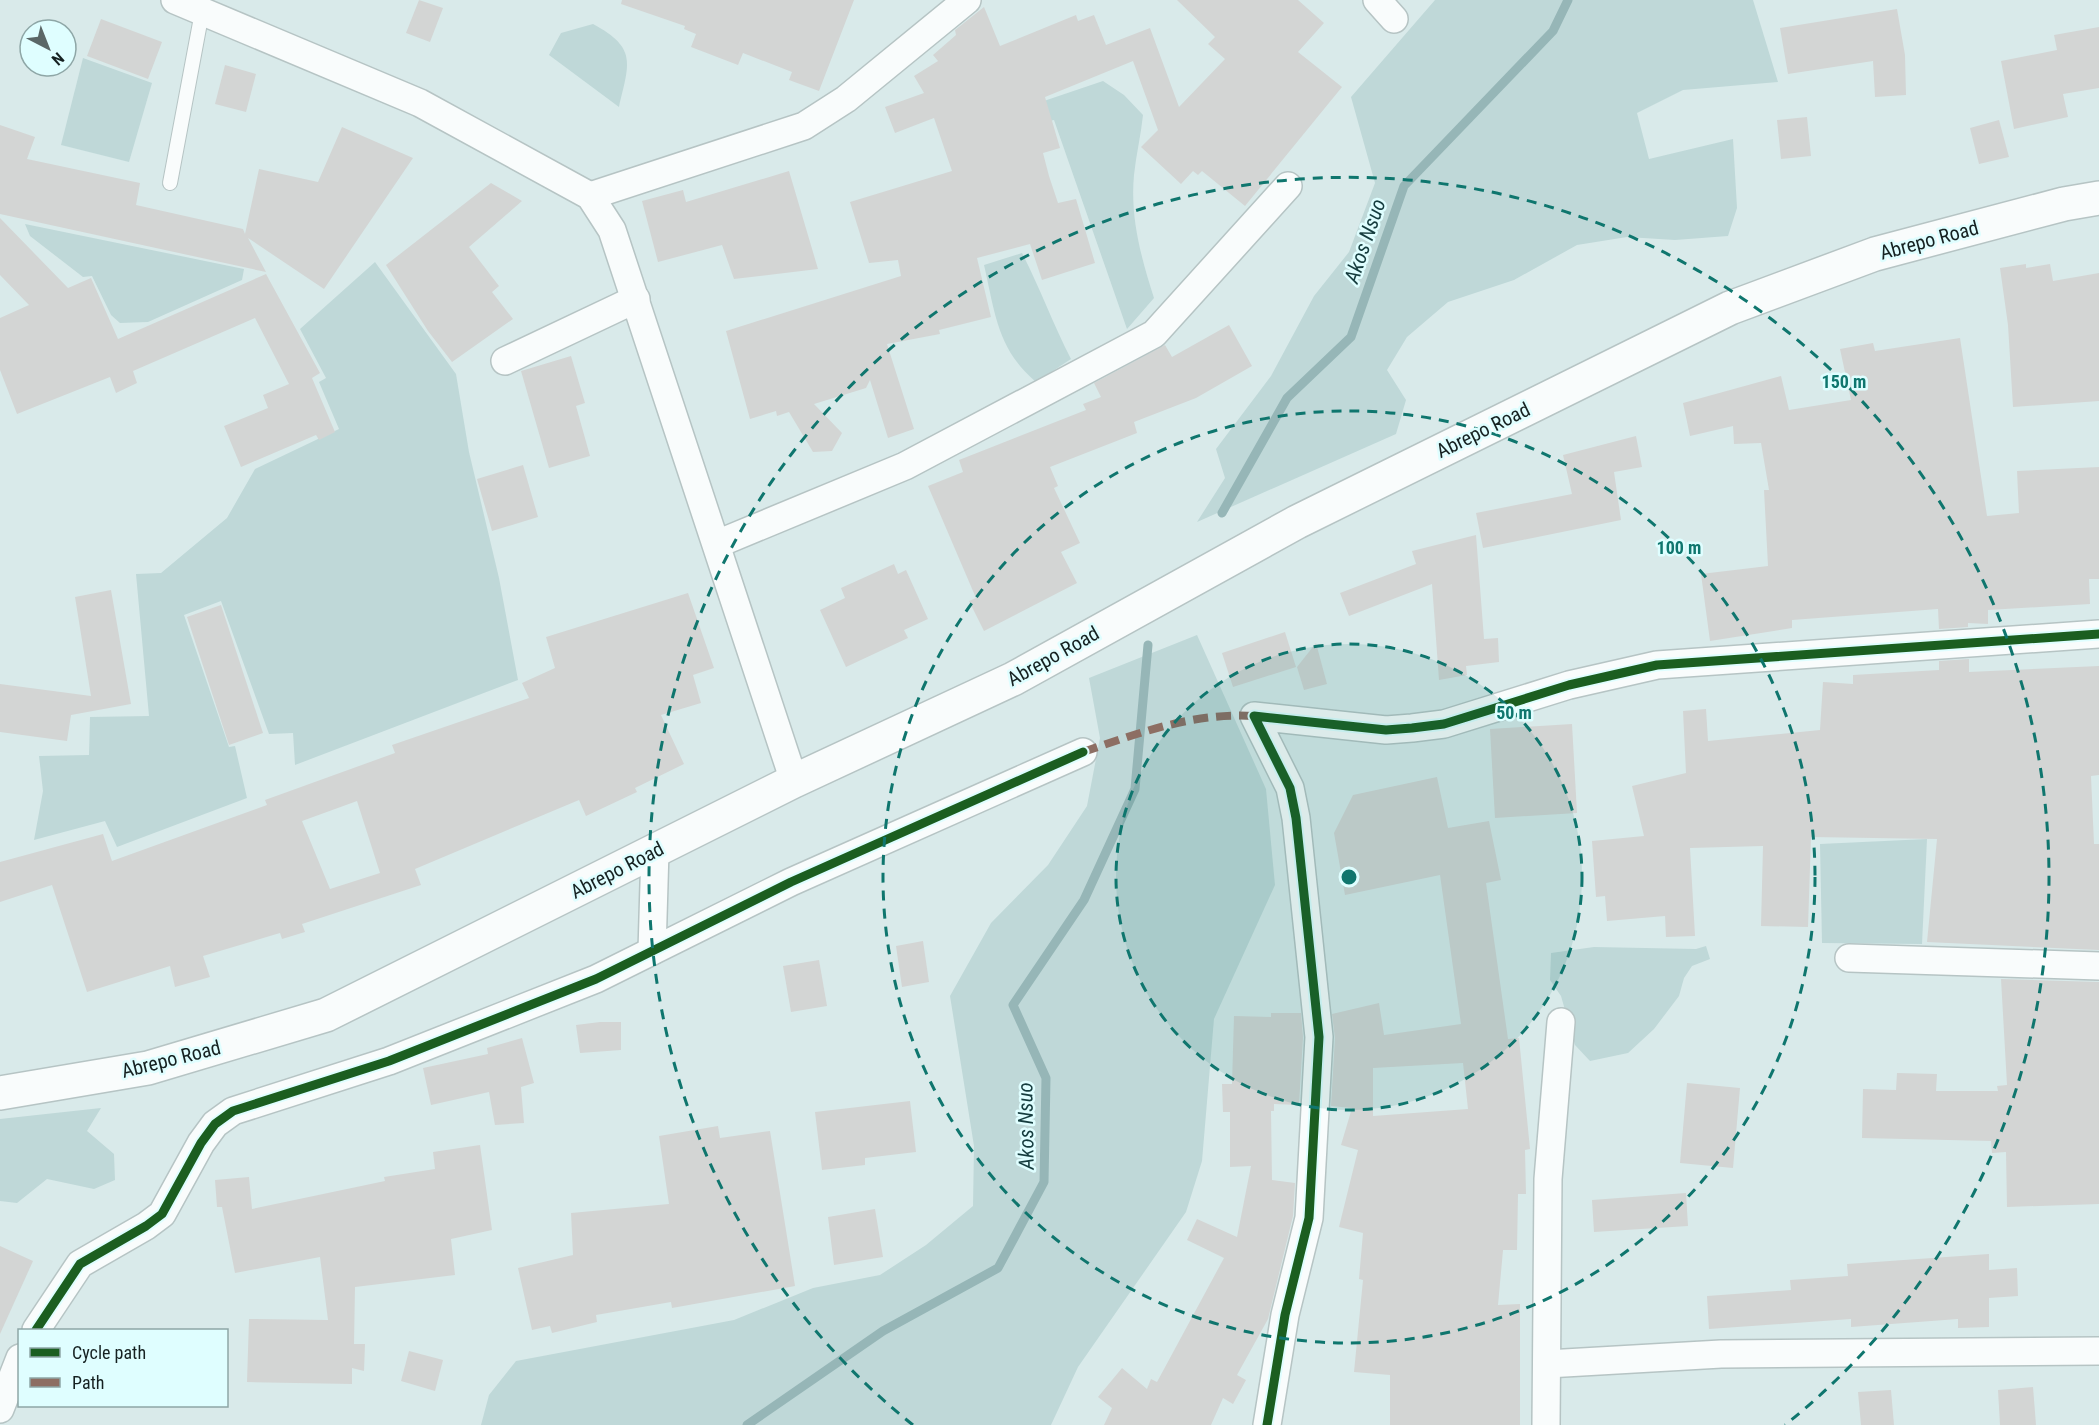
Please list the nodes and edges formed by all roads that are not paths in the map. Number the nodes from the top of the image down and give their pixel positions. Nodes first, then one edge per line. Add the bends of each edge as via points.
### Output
1 (175, 0) edge
2 (967, 0) edge
3 (202, 12) junction
4 (170, 183) dead end
5 (1288, 186) dead end
6 (590, 196) junction
7 (2099, 198) edge
8 (636, 299) junction
9 (505, 361) dead end
10 (717, 544) junction
11 (2099, 634) edge
12 (1083, 752) dead end
13 (794, 781) junction
14 (655, 850) junction
15 (652, 951) junction
16 (1849, 958) dead end
17 (2099, 966) edge
18 (1561, 1022) dead end
19 (0, 1093) edge
20 (37, 1329) edge
21 (2099, 1351) edge
22 (18, 1363) edge
23 (1547, 1364) junction
24 (0, 1409) edge
25 (1267, 1425) edge
26 (1546, 1425) edge

1 - 3 street
2 - 6 street via 846,99 804,126
3 - 4 lane
3 - 6 street via 420,103
5 - 10 street via 1154,334 905,466
6 - 8 street via 612,230
7 - 13 main road, Abrepo Road via 1875,254 1730,308 1297,522 1013,679
8 - 9 street
8 - 10 street
10 - 13 street
11 - 25 street via 1657,665 1569,685 1444,724 1412,728 1386,730 1254,716 1290,788 1319,1037 1309,1218 1285,1314
12 - 15 street via 791,882
13 - 14 main road, Abrepo Road
14 - 15 street
14 - 19 main road, Abrepo Road via 326,1016 148,1068
15 - 20 street via 596,979 389,1061 233,1111 215,1124 201,1143 162,1214 80,1264
16 - 17 street
18 - 23 street via 1548,1179
21 - 23 street via 1721,1353
22 - 24 street
23 - 26 street

